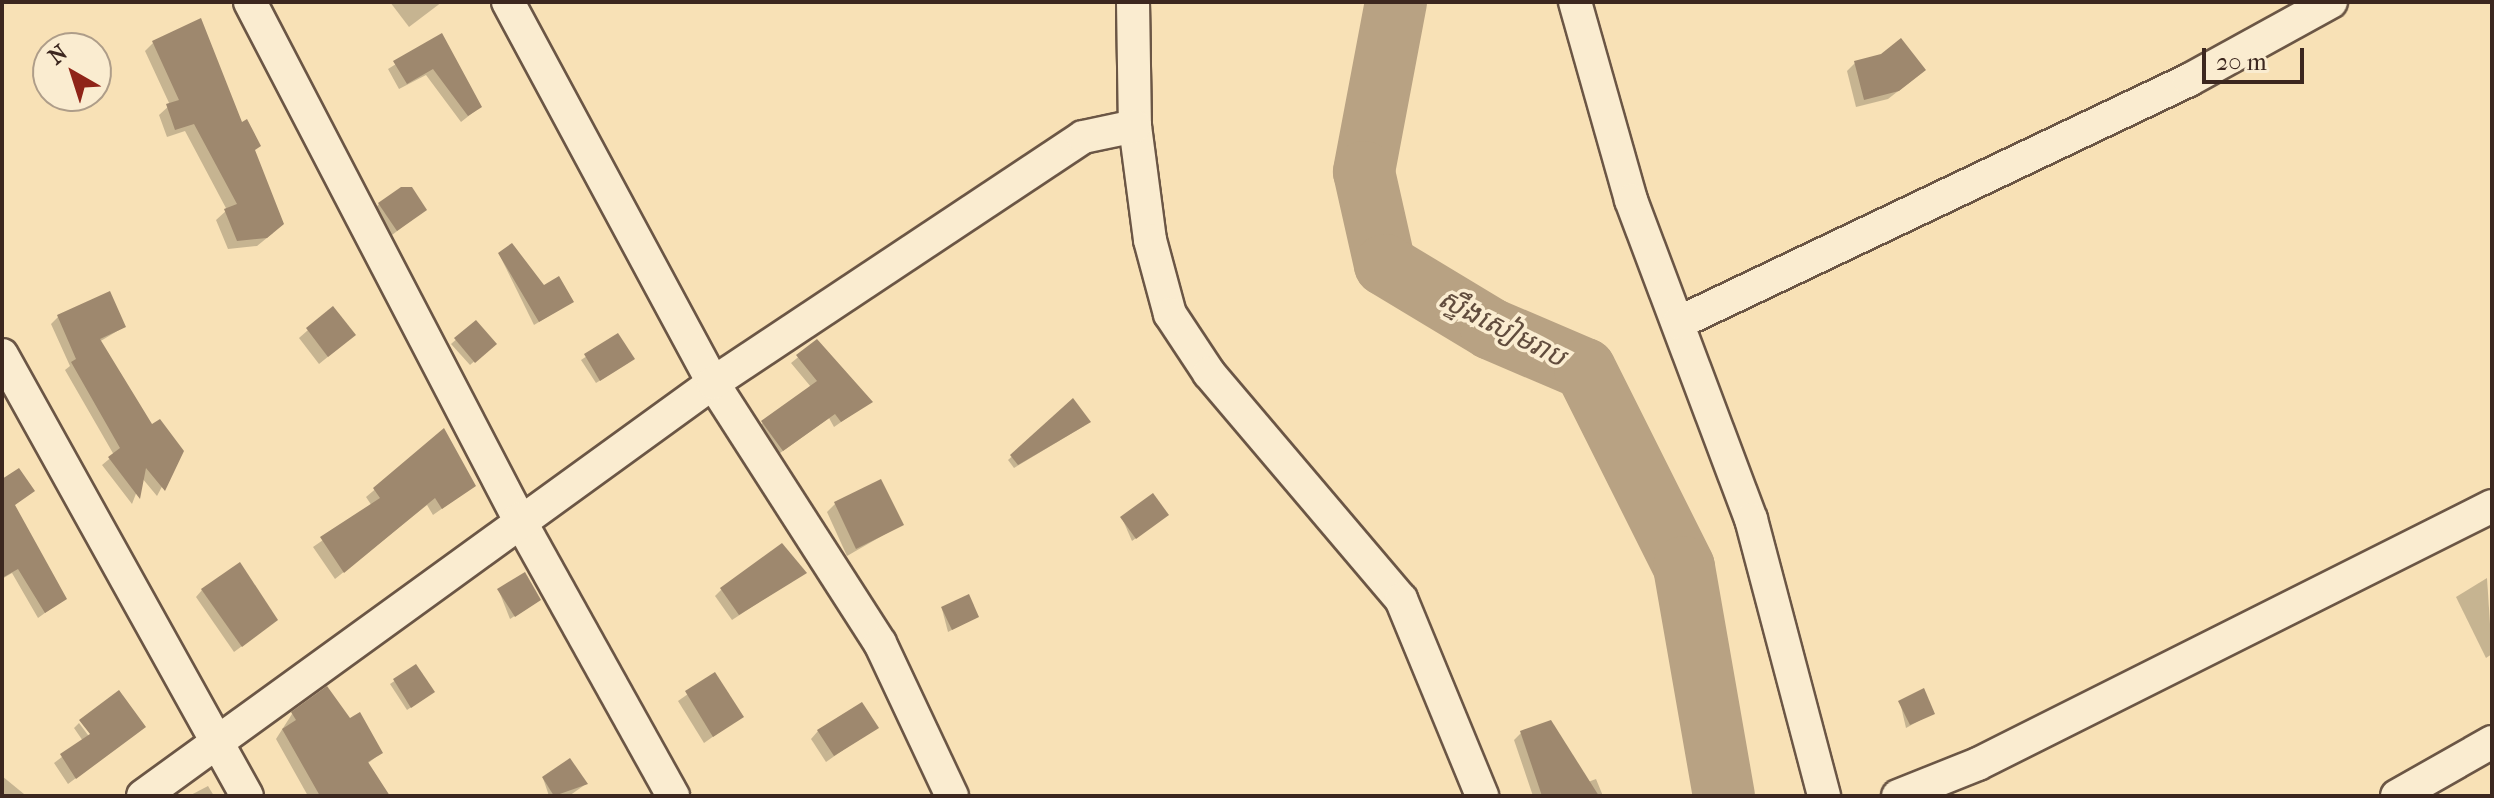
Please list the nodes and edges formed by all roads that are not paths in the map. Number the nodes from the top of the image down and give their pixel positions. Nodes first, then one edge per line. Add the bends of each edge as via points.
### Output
1 (250, 2) edge
2 (508, 2) edge
3 (1133, 2) edge
4 (1575, 2) edge
5 (2331, 2) edge
6 (1135, 126) junction
7 (1678, 323) junction
8 (2, 355) edge
9 (713, 383) junction
10 (2492, 506) edge
11 (519, 519) junction
12 (2492, 742) edge
13 (217, 745) junction
14 (143, 796) edge
15 (247, 796) edge
16 (673, 796) edge
17 (952, 796) edge
18 (1482, 796) edge
19 (1824, 796) edge
20 (1898, 796) edge
21 (2397, 796) edge

1 - 11 street
2 - 9 street
3 - 6 street
4 - 7 street via 1631,200
5 - 7 street via 2189,80
6 - 9 street via 1083,137
6 - 18 street via 1150,240 1170,314 1209,373 1401,599
7 - 19 street via 1751,519
8 - 13 street
9 - 11 street
9 - 17 street via 880,643
10 - 20 street via 1978,764
11 - 13 street
11 - 16 street
12 - 21 street
13 - 14 street
13 - 15 street

